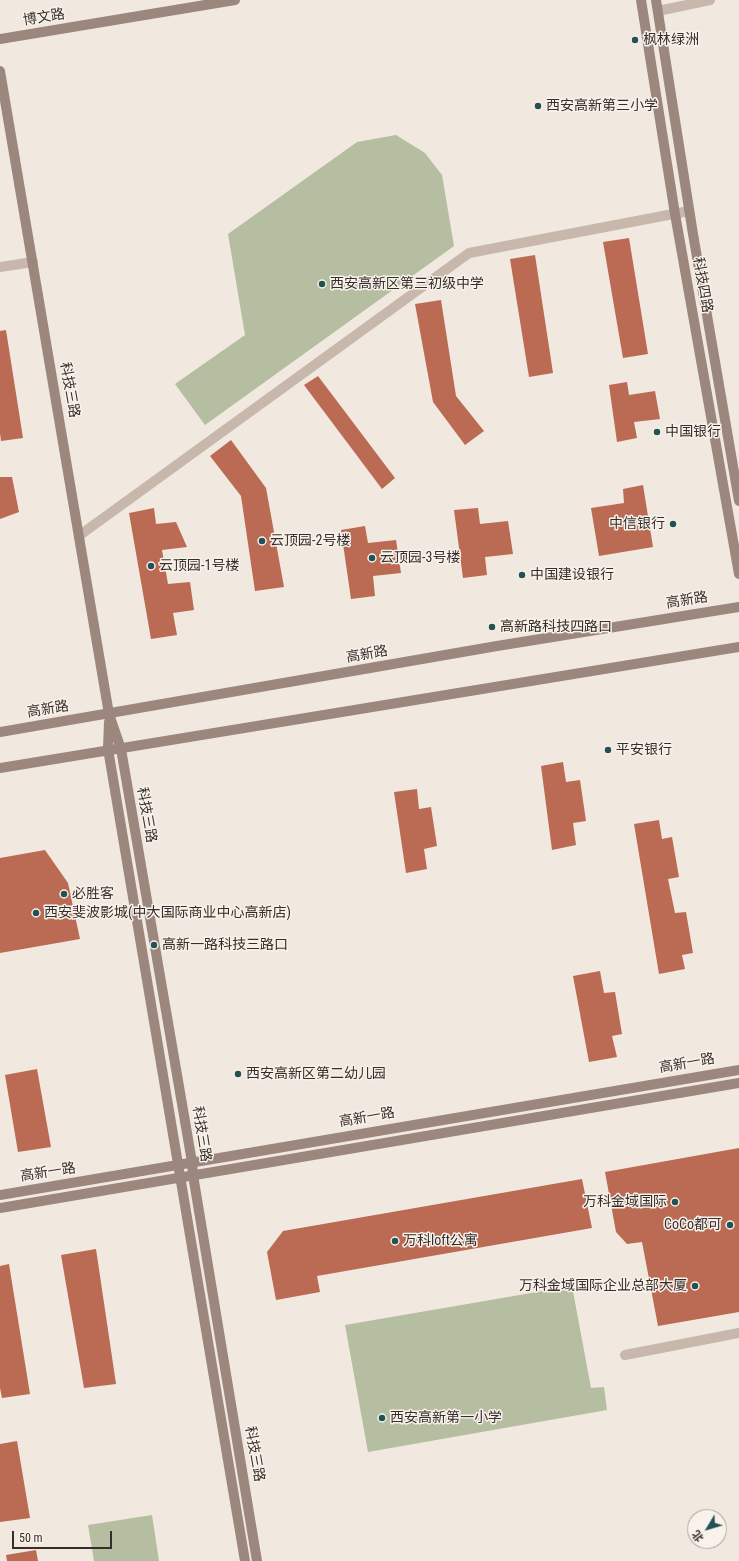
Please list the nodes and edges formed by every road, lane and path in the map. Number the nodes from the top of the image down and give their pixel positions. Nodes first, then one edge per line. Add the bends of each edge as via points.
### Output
1 (236, 0) edge
2 (641, 0) edge
3 (656, 0) edge
4 (710, 0) edge
5 (658, 11) junction
6 (0, 39) edge
7 (0, 71) edge
8 (689, 211) junction
9 (675, 214) junction
10 (33, 262) junction
11 (0, 267) edge
12 (739, 501) edge
13 (80, 535) junction
14 (739, 574) edge
15 (739, 607) edge
16 (739, 647) edge
17 (109, 714) junction
18 (0, 732) edge
19 (121, 749) junction
20 (108, 750) junction
21 (0, 768) edge
22 (739, 1070) edge
23 (739, 1083) edge
24 (192, 1162) junction
25 (178, 1165) junction
26 (192, 1174) junction
27 (179, 1177) junction
28 (0, 1195) edge
29 (0, 1208) edge
30 (739, 1333) edge
31 (625, 1355) dead end
32 (245, 1561) edge
33 (257, 1561) edge

1 - 6 street, 博文路
2 - 9 street, 科技四路
3 - 5 street, 科技四路
4 - 5 street
5 - 8 street, 科技四路
7 - 10 street, 科技三路
8 - 9 street
8 - 12 street, 科技四路
9 - 13 street via 469,253
9 - 14 street, 科技四路
10 - 11 street
10 - 13 street, 科技三路
13 - 17 street, 科技三路
15 - 17 street, 高新路 via 497,646
16 - 19 street
17 - 18 street, 高新路
17 - 19 street, 科技三路
17 - 20 street, 科技三路
19 - 20 street
19 - 24 street, 科技三路
20 - 21 street
20 - 25 street, 科技三路
22 - 24 street, 高新一路
23 - 26 street, 高新一路
24 - 25 street, 高新一路
24 - 26 street, 科技三路
25 - 27 street, 科技三路
25 - 28 street, 高新一路
26 - 27 street, 高新一路
26 - 33 street, 科技三路
27 - 29 street, 高新一路
27 - 32 street, 科技三路
30 - 31 street

